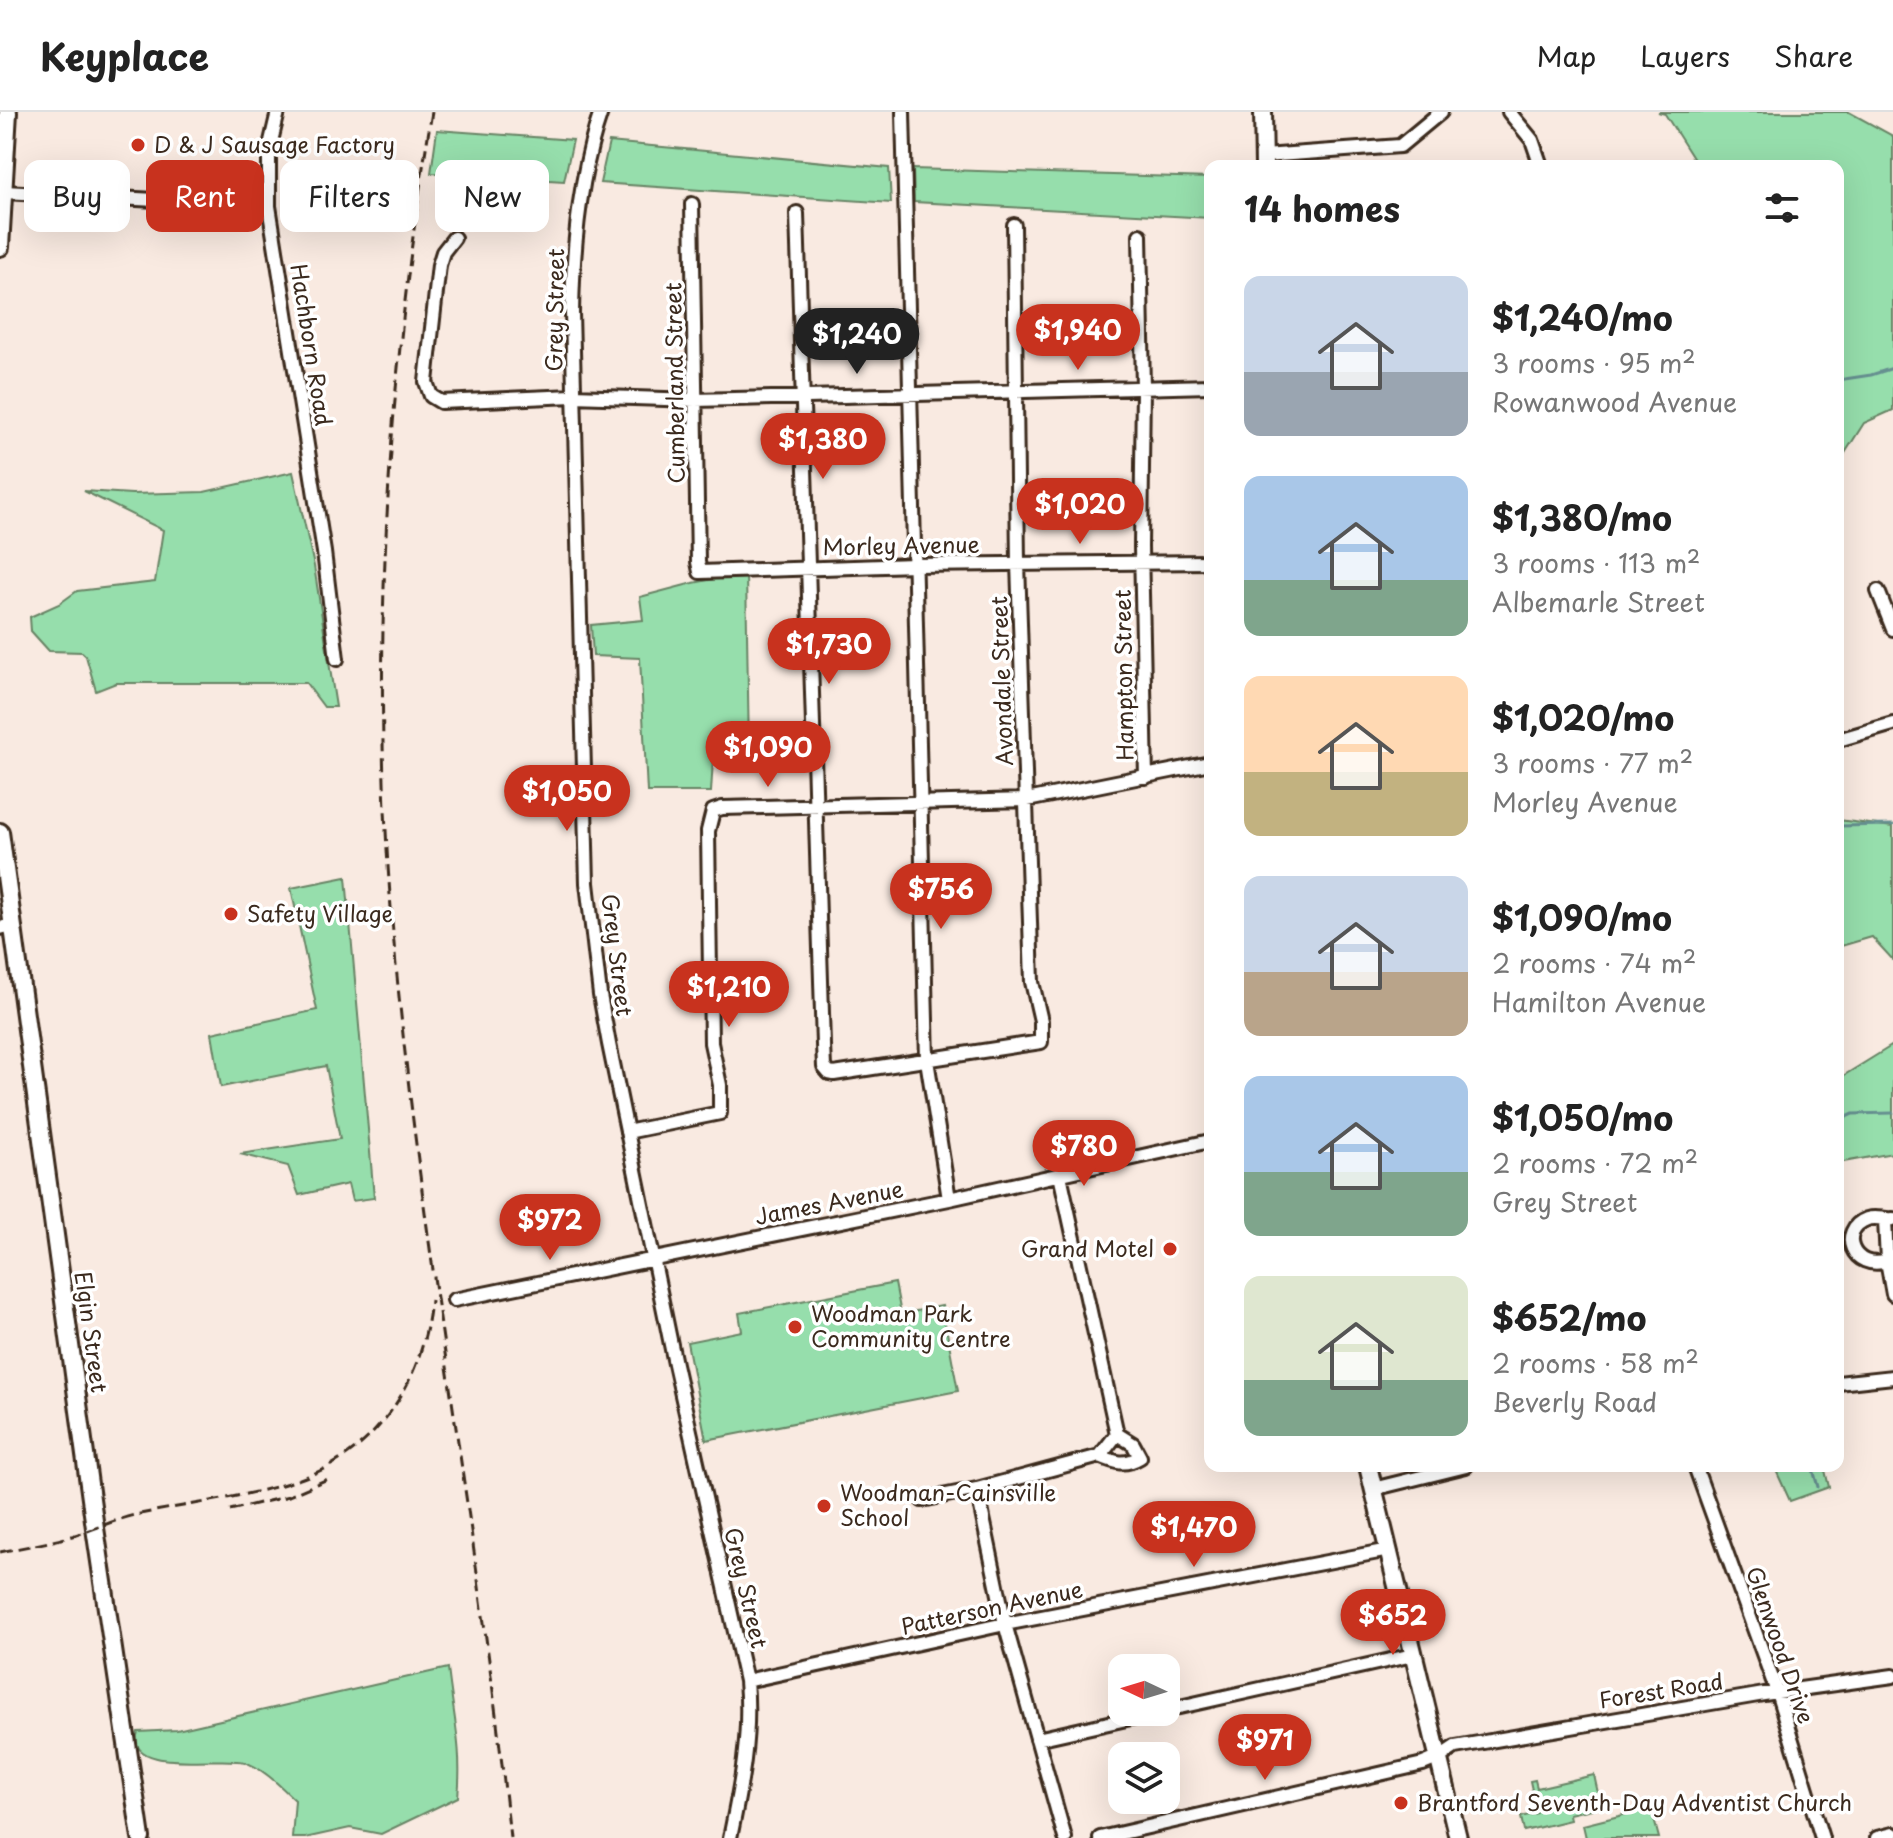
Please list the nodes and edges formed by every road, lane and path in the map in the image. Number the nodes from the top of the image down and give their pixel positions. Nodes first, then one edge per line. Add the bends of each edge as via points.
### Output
1 (8, 112) edge
2 (278, 112) edge
3 (601, 112) edge
4 (903, 112) edge
5 (1263, 112) edge
6 (1441, 112) edge
7 (1509, 112) edge
8 (1264, 160) edge
9 (1273, 160) edge
10 (1539, 160) edge
11 (4, 192) junction
12 (692, 204) dead end
13 (269, 206) junction
14 (797, 213) dead end
15 (1014, 225) dead end
16 (1140, 235) dead end
17 (454, 238) dead end
18 (0, 247) edge
19 (1204, 386) edge
20 (1143, 388) junction
21 (1014, 391) junction
22 (911, 393) junction
23 (573, 396) junction
24 (804, 396) junction
25 (695, 400) junction
26 (698, 562) joint
27 (1204, 562) edge
28 (1018, 563) junction
29 (1141, 564) junction
30 (915, 565) junction
31 (807, 568) junction
32 (1878, 591) dead end
33 (1893, 629) edge
34 (337, 659) dead end
35 (1893, 724) edge
36 (1844, 738) edge
37 (1204, 764) edge
38 (1146, 777) junction
39 (1027, 800) junction
40 (921, 802) junction
41 (814, 806) junction
42 (0, 832) edge
43 (6, 926) edge
44 (927, 1060) junction
45 (627, 1132) junction
46 (1204, 1142) edge
47 (1060, 1175) junction
48 (949, 1199) junction
49 (1889, 1220) edge
50 (653, 1259) junction
51 (1887, 1261) junction
52 (1893, 1294) edge
53 (454, 1300) dead end
54 (1893, 1377) edge
55 (1844, 1382) edge
56 (1117, 1434) junction
57 (1100, 1456) junction
58 (1369, 1472) edge
59 (1442, 1472) edge
60 (1697, 1472) edge
61 (977, 1489) junction
62 (1373, 1489) junction
63 (922, 1500) dead end
64 (1389, 1550) junction
65 (1005, 1624) junction
66 (1413, 1655) junction
67 (1893, 1676) edge
68 (746, 1681) junction
69 (1777, 1692) junction
70 (1180, 1707) edge
71 (1108, 1723) edge
72 (1037, 1739) junction
73 (1440, 1757) junction
74 (1893, 1834) edge
75 (141, 1838) edge
76 (730, 1838) edge
77 (1065, 1838) edge
78 (1100, 1838) edge
79 (1458, 1838) edge
80 (1822, 1838) edge
81 (1877, 1838) edge

1 - 11 main road
2 - 13 street, Hachborn Road via 269,150
3 - 23 street, Grey Street via 574,252
4 - 22 street
5 - 8 main road
6 - 9 street via 1400,146
7 - 10 street via 1532,140
11 - 13 street
11 - 18 main road
12 - 25 street, Cumberland Street
13 - 34 street, Hachborn Road
14 - 24 street
15 - 21 street, Avondale Street
16 - 20 street, Hampton Street
17 - 23 street via 439,265 426,382 431,396 450,403
19 - 20 street
20 - 21 street
20 - 29 street, Hampton Street
21 - 22 street
21 - 28 street, Avondale Street
22 - 24 street
22 - 30 street
23 - 25 street
23 - 45 street, Grey Street via 587,883 600,995
24 - 25 street
24 - 31 street
25 - 26 street, Cumberland Street
26 - 31 street, Morley Avenue via 700,572 710,574
27 - 29 street, Morley Avenue
28 - 29 street, Morley Avenue
28 - 30 street, Morley Avenue
28 - 39 street, Avondale Street
29 - 38 street, Hampton Street
30 - 31 street, Morley Avenue
30 - 40 street
31 - 41 street
32 - 33 street
35 - 36 street
37 - 38 street
38 - 39 street
39 - 40 street
39 - 44 street, Avondale Street via 1032,982 1041,1042
40 - 41 street
40 - 44 street
41 - 44 street via 824,1067 834,1074
41 - 45 street via 713,811 708,831 711,1043 720,1113
42 - 43 main road, Elgin Street
43 - 75 main road, Elgin Street
44 - 48 street
45 - 50 street, Grey Street
46 - 47 street, James Avenue
47 - 48 street, James Avenue
47 - 56 street
48 - 50 street, James Avenue
49 - 51 street
49 - 51 street via 1864,1220 1851,1236 1857,1257 1876,1265
50 - 53 street, James Avenue
50 - 68 street, Grey Street
51 - 52 street
54 - 55 street
56 - 57 street
56 - 57 street via 1133,1444 1140,1457 1116,1463
57 - 61 street
58 - 62 main road
59 - 62 street
60 - 69 street, Glenwood Drive
61 - 63 street
61 - 65 street
62 - 64 main road
64 - 65 street, Patterson Avenue
64 - 66 main road
65 - 68 street, Patterson Avenue
65 - 72 street
66 - 70 street
66 - 73 main road
67 - 69 street, Forest Road
68 - 76 street, Grey Street via 749,1724
69 - 73 street, Forest Road via 1455,1747
69 - 80 street, Glenwood Drive
71 - 72 street
72 - 77 street
73 - 78 street, Forest Road
73 - 79 main road
74 - 81 street

